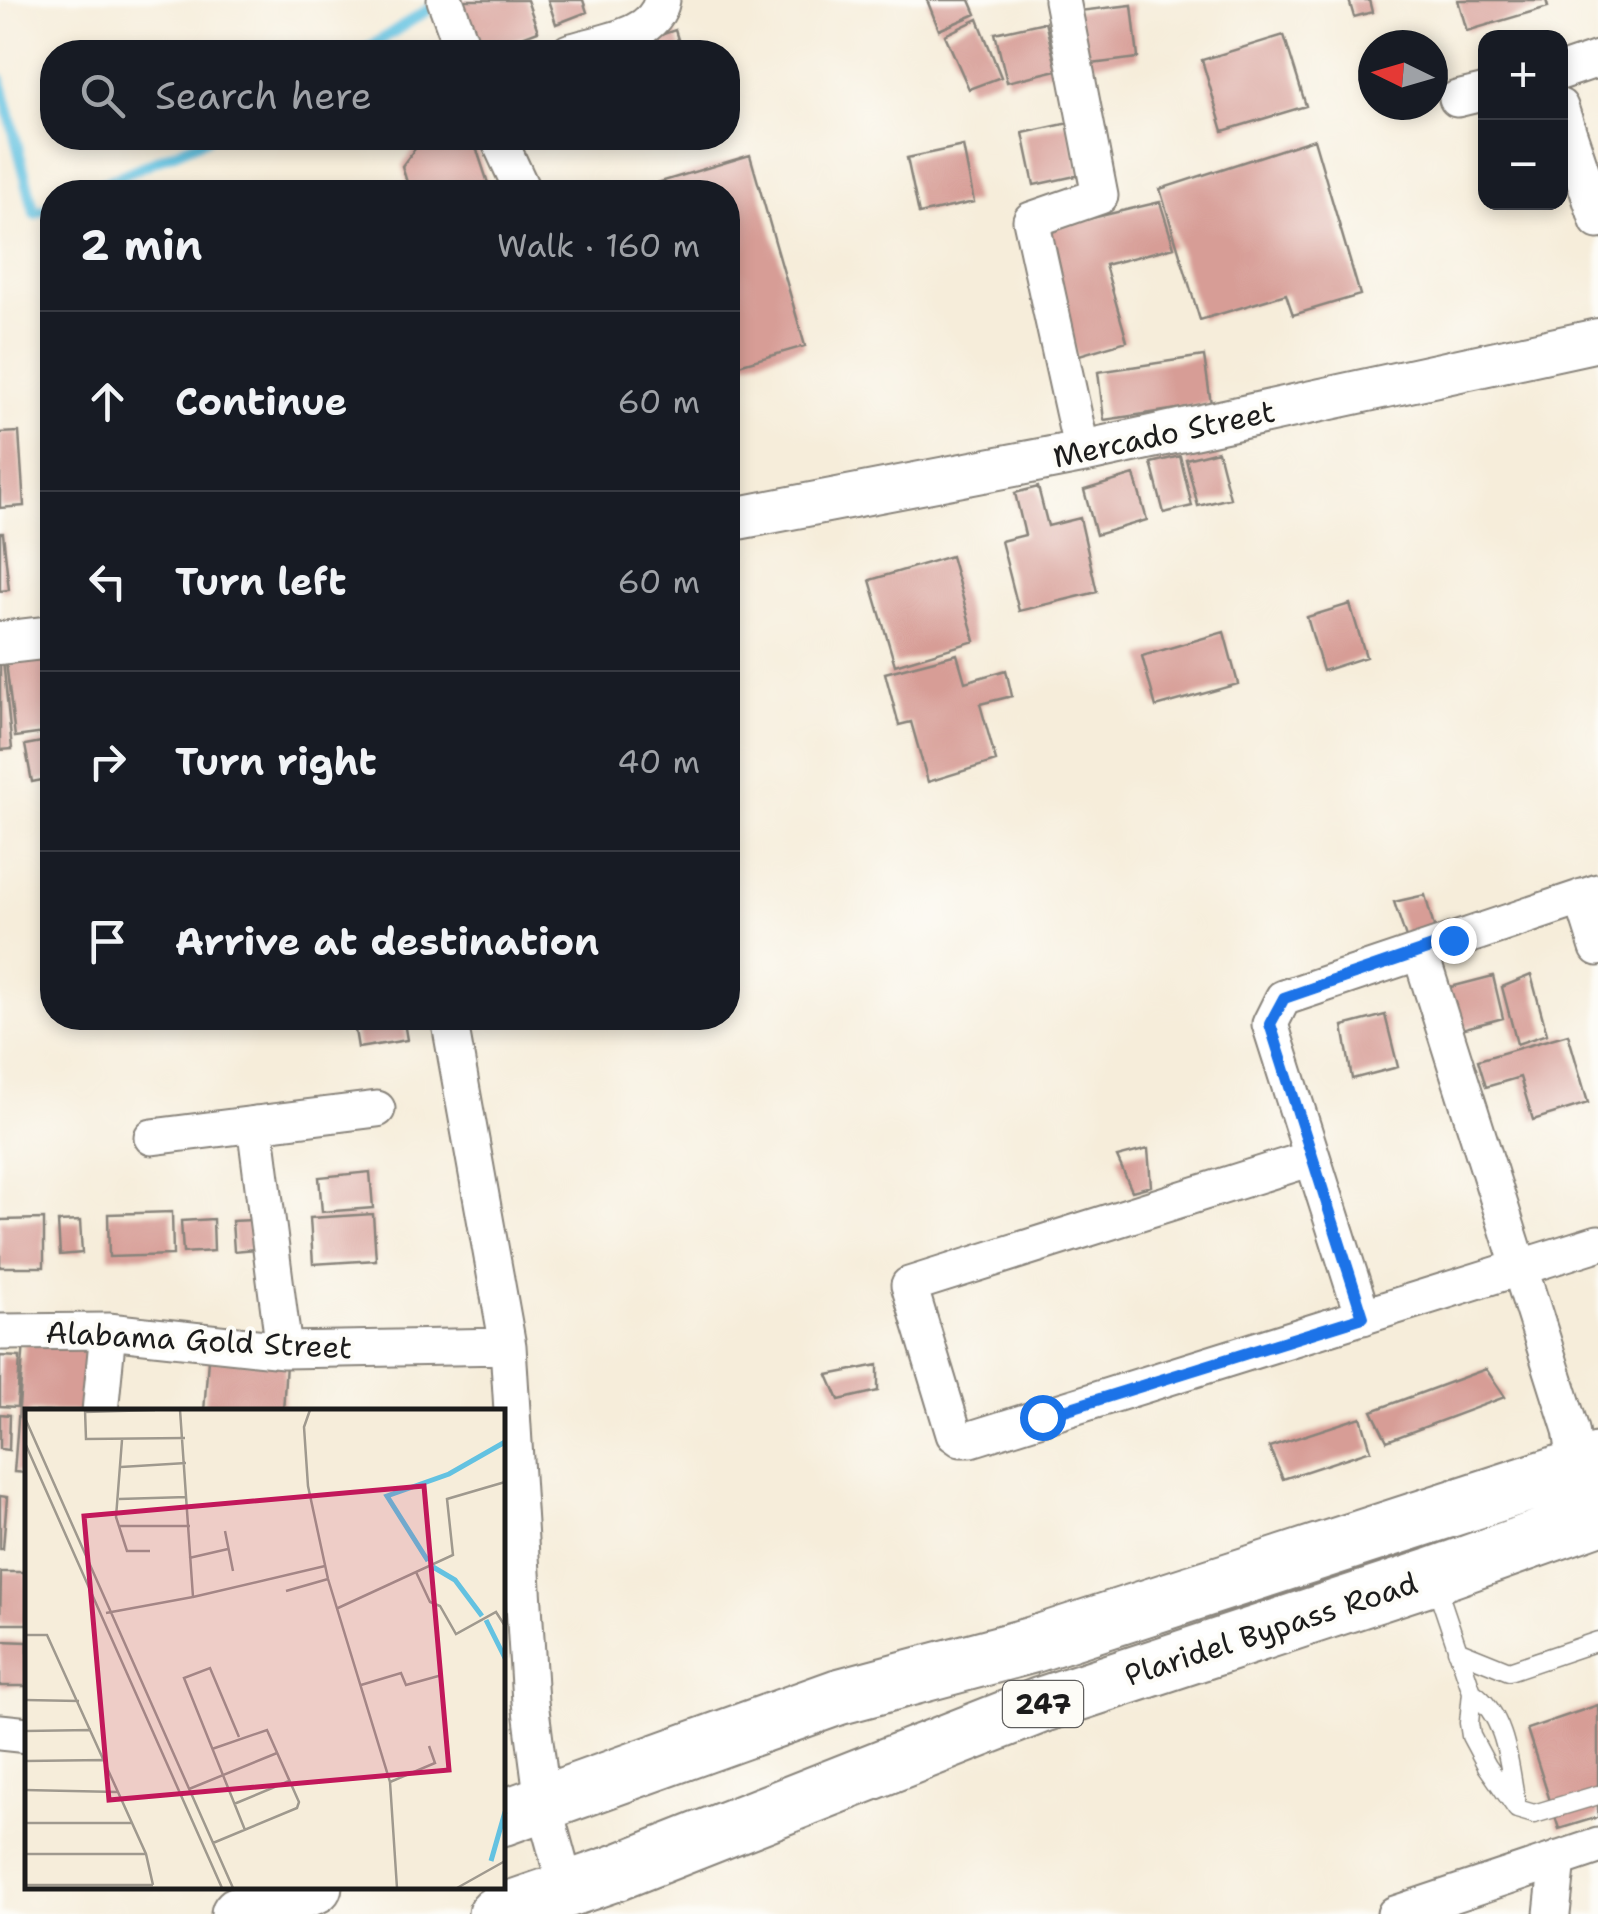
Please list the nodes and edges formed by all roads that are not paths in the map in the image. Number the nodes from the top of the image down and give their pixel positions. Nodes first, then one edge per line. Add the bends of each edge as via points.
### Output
1 (445, 0) edge
2 (662, 0) edge
3 (1062, 0) edge
4 (460, 40) edge
5 (605, 40) edge
6 (1598, 60) edge
7 (1568, 69) edge
8 (1564, 120) edge
9 (504, 150) edge
10 (517, 180) edge
11 (1598, 221) edge
12 (1598, 340) edge
13 (1082, 452) junction
14 (740, 518) edge
15 (40, 638) edge
16 (0, 643) edge
17 (1590, 894) edge
18 (1598, 948) edge
19 (1420, 952) junction
20 (451, 1030) edge
21 (377, 1109) dead end
22 (255, 1124) junction
23 (152, 1137) dead end
24 (1312, 1158) junction
25 (1598, 1243) edge
26 (1520, 1268) junction
27 (1363, 1317) junction
28 (108, 1331) junction
29 (0, 1332) edge
30 (508, 1346) junction
31 (284, 1350) junction
32 (100, 1409) edge
33 (1591, 1482) edge
34 (1433, 1576) junction
35 (1598, 1641) edge
36 (1457, 1650) junction
37 (1472, 1692) junction
38 (0, 1732) edge
39 (25, 1736) edge
40 (1598, 1795) edge
41 (1516, 1809) junction
42 (523, 1810) edge
43 (1598, 1846) edge
44 (1558, 1860) junction
45 (306, 1889) edge
46 (567, 1891) junction
47 (239, 1914) edge
48 (496, 1914) edge
49 (1395, 1914) edge
50 (1552, 1914) edge

1 - 4 street
2 - 5 street via 648,26
3 - 13 street via 1100,196 1031,220
6 - 7 street
8 - 11 street
9 - 10 street
12 - 13 street, Mercado Street
13 - 14 street, Mercado Street
15 - 16 street
17 - 18 street
17 - 19 street
19 - 24 street via 1284,998 1274,1011 1270,1024
19 - 26 street
20 - 30 street
21 - 22 street
22 - 23 street
22 - 31 street
24 - 27 street
24 - 27 street via 909,1284 954,1434 971,1439
25 - 26 street
26 - 27 street
26 - 33 street
28 - 29 street, Alabama Gold Street
28 - 31 street, Alabama Gold Street
28 - 32 street
30 - 31 street, Alabama Gold Street
30 - 42 street via 530,1702
33 - 34 highway, Plaridel Bypass Road / 247
33 - 42 highway, Plaridel Bypass Road / 247 via 838,1697
34 - 36 lane
34 - 46 highway, Plaridel Bypass Road / 247 via 1041,1705
35 - 36 lane via 1510,1671
36 - 37 lane
37 - 41 lane via 1494,1714
37 - 41 lane via 1469,1723 1478,1752
38 - 39 street
40 - 41 lane via 1534,1814
42 - 46 street
43 - 44 street
44 - 49 street
44 - 50 street
45 - 47 highway
46 - 48 highway, Plaridel Bypass Road / 247

